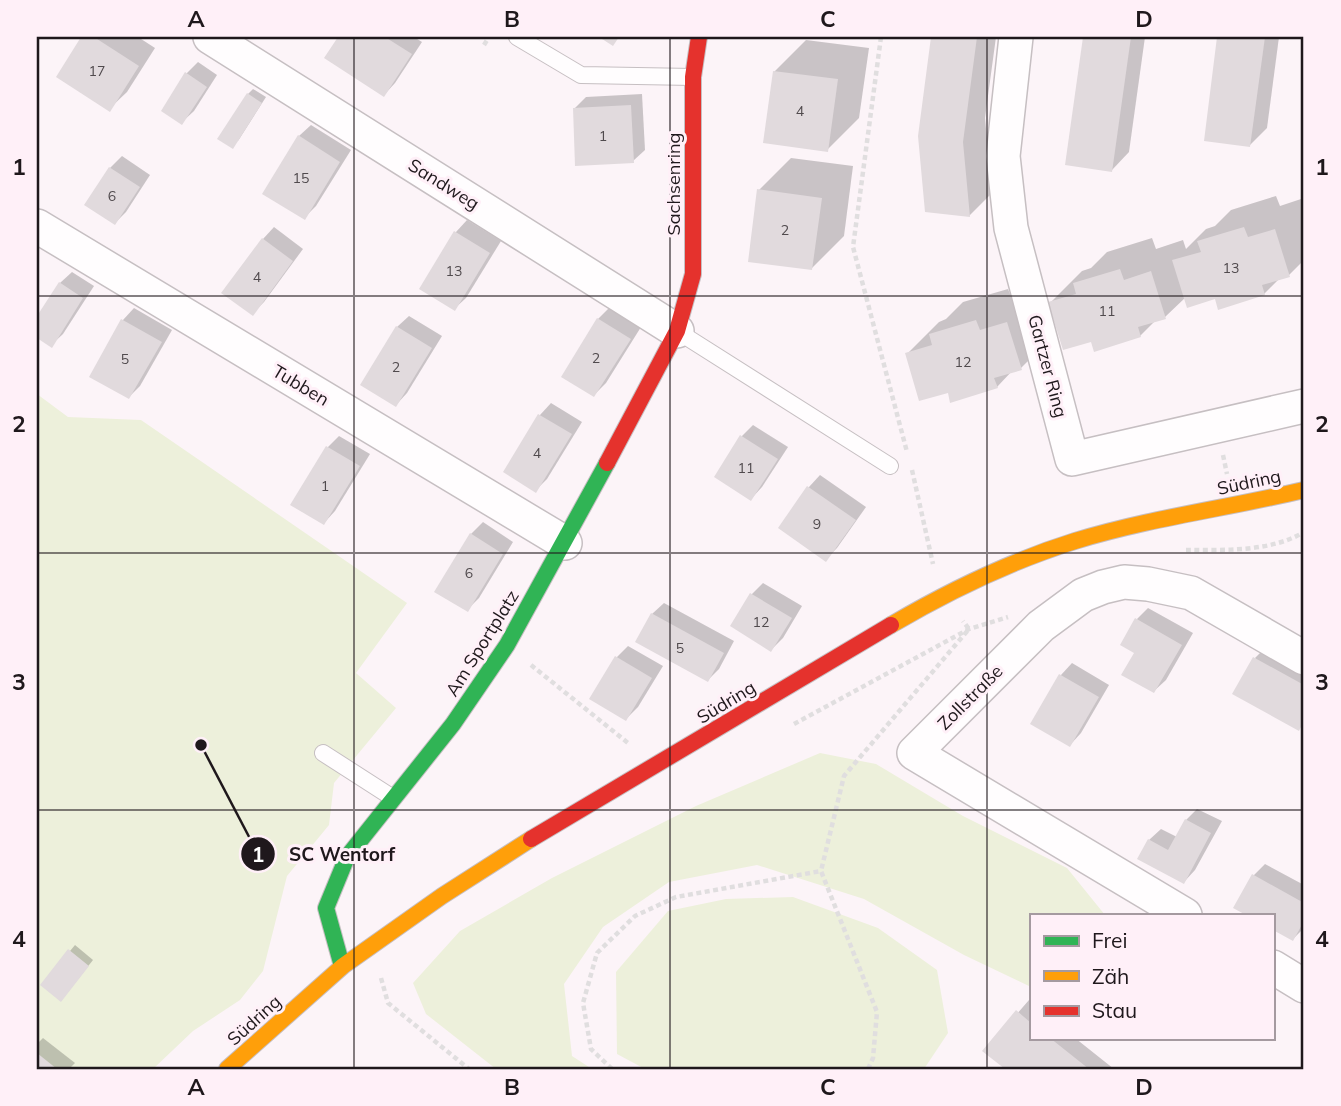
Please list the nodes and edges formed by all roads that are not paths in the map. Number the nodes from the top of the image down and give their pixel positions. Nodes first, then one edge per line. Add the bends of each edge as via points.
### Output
1 (210, 37) edge
2 (517, 37) edge
3 (699, 37) edge
4 (1016, 37) edge
5 (693, 76) junction
6 (37, 226) edge
7 (677, 331) junction
8 (1304, 406) edge
9 (890, 466) dead end
10 (1304, 490) edge
11 (565, 543) junction
12 (1304, 658) edge
13 (323, 753) dead end
14 (395, 800) junction
15 (1183, 914) edge
16 (342, 967) junction
17 (1274, 968) edge
18 (1304, 986) edge
19 (227, 1069) edge

1 - 7 street, Sandweg
2 - 5 lane via 581,75
3 - 5 main road, Sachsenring
4 - 8 street, Gartzer Ring via 1003,156 1012,228 1072,459
5 - 7 main road, Sachsenring via 693,274
6 - 11 street, Tubben
7 - 9 lane
7 - 11 main road, Am Sportplatz
10 - 16 main road, Südring via 1082,538 946,593 465,881
11 - 14 main road, Am Sportplatz via 507,645
12 - 15 street, Zollstraße via 1191,593 1124,582 1103,587 1083,595 1041,626 914,753
13 - 14 lane
14 - 16 main road, Am Sportplatz via 347,857 326,908
16 - 19 main road, Südring
17 - 18 street

